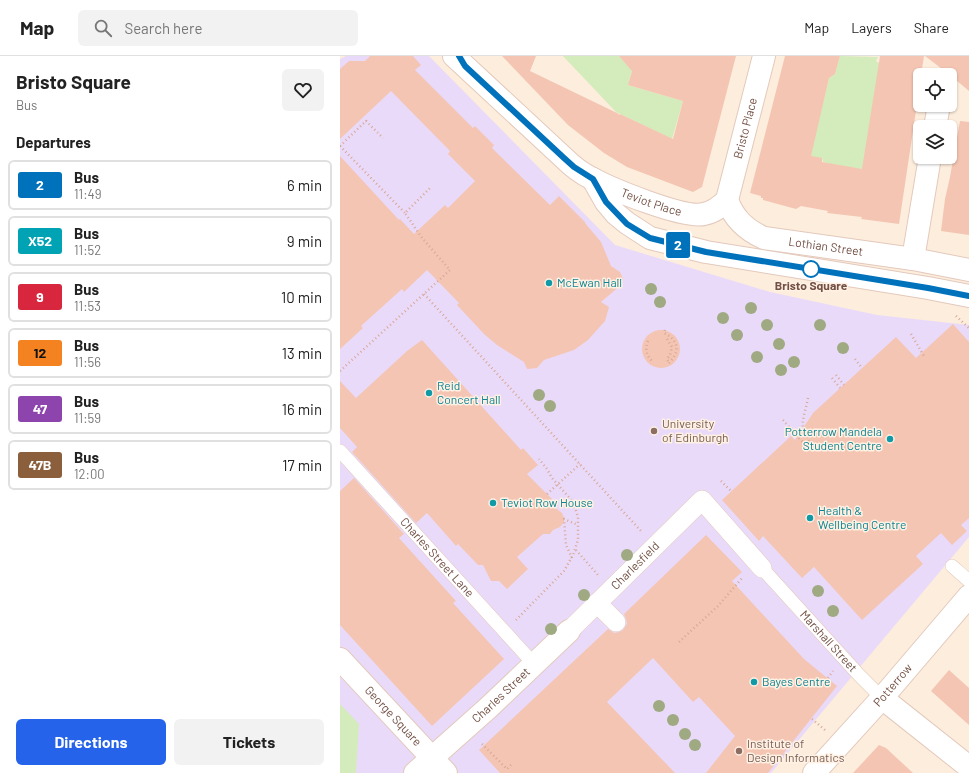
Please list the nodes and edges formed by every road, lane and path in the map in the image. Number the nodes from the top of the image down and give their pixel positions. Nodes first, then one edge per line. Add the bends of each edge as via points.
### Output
1 (764, 56) edge
2 (459, 59) edge
3 (383, 138) dead end
4 (340, 146) edge
5 (929, 164) edge
6 (593, 179) junction
7 (430, 188) dead end
8 (727, 200) junction
9 (405, 213) junction
10 (913, 259) junction
11 (969, 270) edge
12 (424, 294) junction
13 (969, 296) edge
14 (956, 316) dead end
15 (969, 328) edge
16 (665, 330) dead end
17 (911, 334) dead end
18 (667, 339) dead end
19 (648, 340) dead end
20 (924, 356) dead end
21 (855, 359) dead end
22 (652, 361) dead end
23 (862, 368) dead end
24 (340, 371) edge
25 (836, 375) dead end
26 (832, 378) dead end
27 (844, 384) dead end
28 (840, 388) dead end
29 (808, 398) dead end
30 (783, 420) dead end
31 (812, 445) dead end
32 (808, 448) dead end
33 (340, 451) edge
34 (539, 459) dead end
35 (580, 464) junction
36 (721, 481) dead end
37 (557, 484) junction
38 (731, 491) dead end
39 (547, 494) dead end
40 (702, 500) joint
41 (579, 525) junction
42 (655, 546) junction
43 (576, 550) junction
44 (572, 558) junction
45 (952, 566) dead end
46 (762, 568) joint
47 (969, 581) edge
48 (735, 585) dead end
49 (611, 589) junction
50 (969, 596) edge
51 (597, 603) junction
52 (616, 622) dead end
53 (569, 630) joint
54 (504, 631) junction
55 (679, 642) dead end
56 (340, 659) edge
57 (534, 664) junction
58 (882, 698) junction
59 (484, 746) dead end
60 (513, 763) dead end
61 (438, 766) edge
62 (969, 767) edge
63 (415, 773) edge
64 (814, 773) edge

1 - 8 street, Bristo Place
2 - 6 street, Teviot Place via 574,167
3 - 4 path via 366,121
4 - 9 path
5 - 10 street
6 - 8 street, Teviot Place via 631,196 689,214 703,215 716,210
6 - 13 street, Lothian Street via 616,214 650,238 706,252
7 - 9 path
8 - 10 street, Lothian Street via 736,218 746,228 764,238
9 - 12 path via 422,238 450,270
10 - 11 street, Lothian Street
12 - 24 path
12 - 35 path
14 - 15 path
16 - 18 path via 664,333 674,340 676,346 674,358 669,362 667,359 672,347
17 - 20 path
19 - 22 path via 646,351
21 - 23 path
25 - 27 path
26 - 28 path
29 - 31 path via 802,428
30 - 32 path
33 - 54 lane, Charles Street Lane
34 - 37 path
35 - 37 path
35 - 42 path
36 - 38 path
37 - 39 path
37 - 41 path via 573,502
40 - 42 street, Charlesfield
40 - 46 street, Marshall Street
41 - 43 path
41 - 44 path via 564,518 566,545
42 - 49 street, Charlesfield
43 - 44 path
43 - 49 path
44 - 54 path via 564,571
45 - 47 lane
46 - 58 lane, Marshall Street
48 - 55 path via 718,606
49 - 51 street, Charlesfield
50 - 58 street, Potterrow
51 - 52 street
51 - 53 street, Charlesfield
53 - 57 street, Charles Street
54 - 57 lane, Charles Street Lane
56 - 61 street, George Square
57 - 61 street, Charles Street via 488,708
58 - 62 street, Marshall Street
58 - 64 street, Potterrow
59 - 60 path via 507,769
61 - 63 street, George Square

